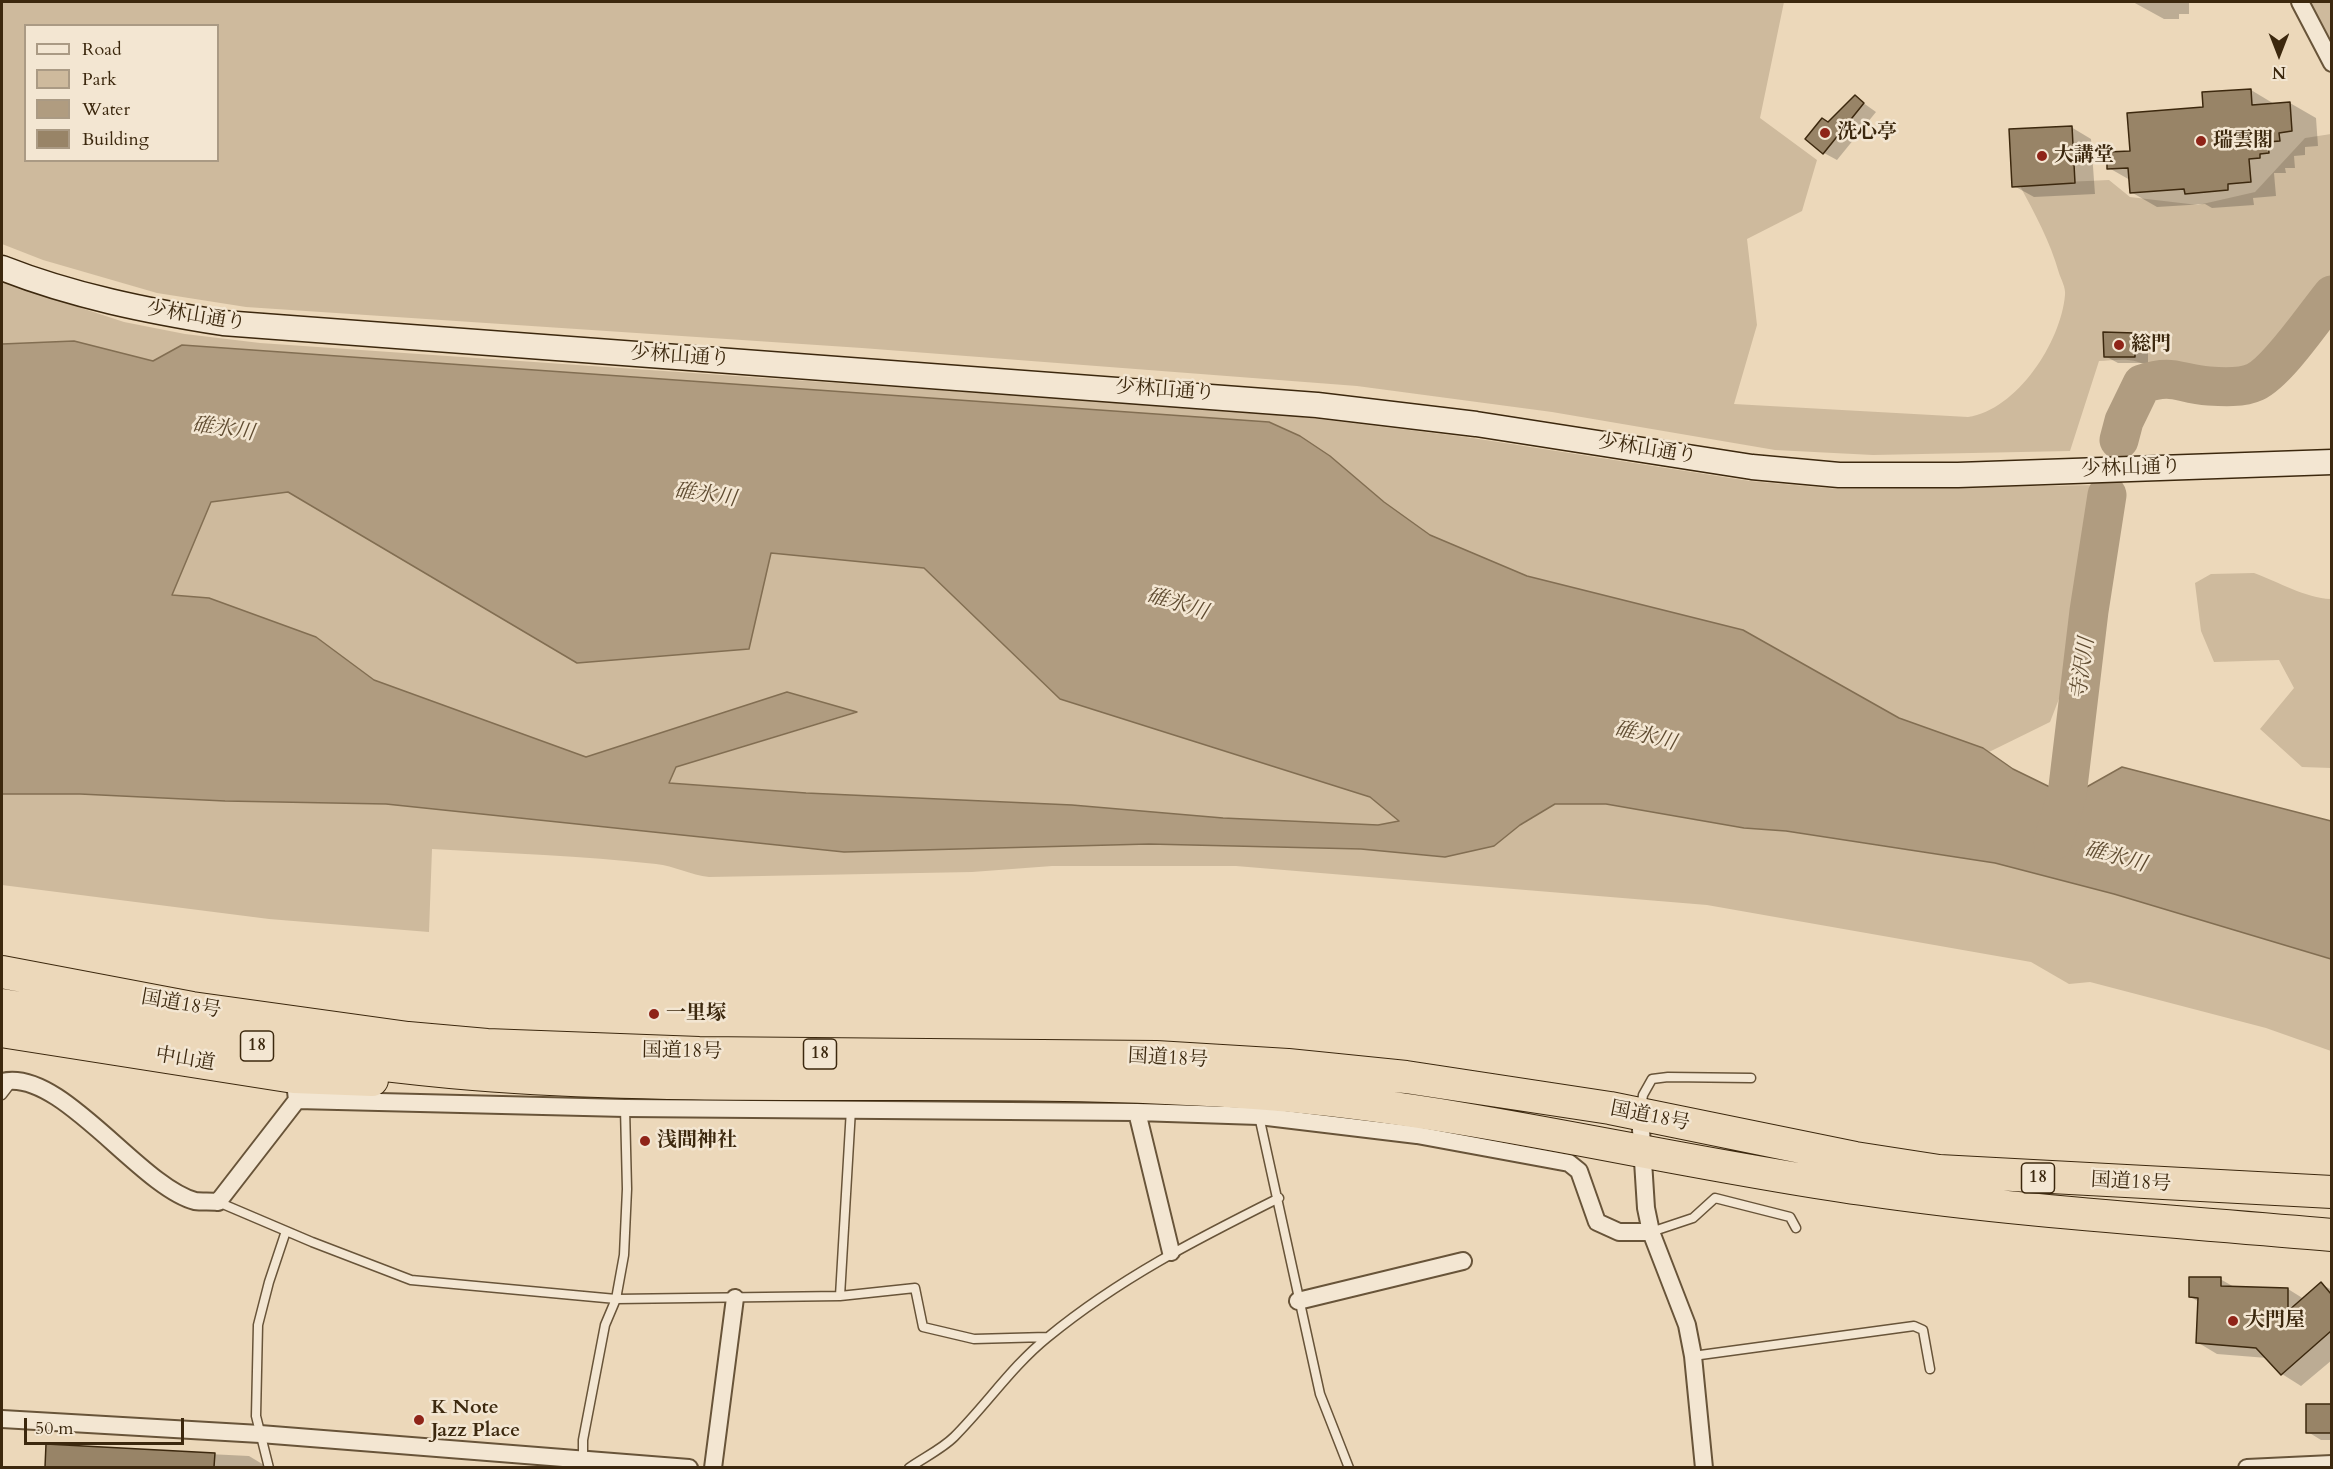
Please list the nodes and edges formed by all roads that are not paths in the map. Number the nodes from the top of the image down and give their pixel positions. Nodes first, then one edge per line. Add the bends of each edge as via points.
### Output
1 (2300, 2) edge
2 (2331, 63) edge
3 (2, 268) edge
4 (2331, 462) edge
5 (2, 972) edge
6 (2, 1005) edge
7 (2, 1031) edge
8 (291, 1076) junction
9 (1751, 1078) dead end
10 (7, 1082) edge
11 (2, 1095) edge
12 (625, 1108) junction
13 (851, 1109) junction
14 (1137, 1112) junction
15 (1640, 1114) junction
16 (1259, 1116) junction
17 (1641, 1153) junction
18 (2331, 1192) edge
19 (1279, 1198) junction
20 (218, 1202) junction
21 (1796, 1228) dead end
22 (286, 1231) junction
23 (1651, 1232) junction
24 (2331, 1235) edge
25 (1172, 1252) junction
26 (1463, 1261) dead end
27 (840, 1296) junction
28 (735, 1298) junction
29 (616, 1299) junction
30 (1298, 1301) junction
31 (1047, 1337) junction
32 (1693, 1356) junction
33 (1930, 1369) dead end
34 (2, 1419) edge
35 (260, 1434) junction
36 (583, 1464) edge
37 (2331, 1464) edge
38 (269, 1467) edge
39 (689, 1467) edge
40 (713, 1467) edge
41 (909, 1467) edge
42 (1349, 1467) edge
43 (1704, 1467) edge
44 (2247, 1467) edge

1 - 2 street
3 - 4 street, 少林山通り via 99,298 224,323 1317,405 1752,467 1839,475 1958,475
5 - 15 highway, 国道18号 / 18 via 192,1008 487,1045 687,1052 1156,1057 1406,1077
6 - 8 highway, 国道18号 / 18
7 - 8 highway, 中山道 / 18
8 - 12 street
8 - 17 highway, 国道18号 / 18 via 1158,1087 1293,1096 1418,1112
8 - 20 street
9 - 15 lane via 1652,1079
10 - 11 lane
10 - 20 street via 34,1085 67,1105 164,1183 194,1201
12 - 13 street
12 - 29 lane via 624,1255
13 - 14 street
13 - 27 lane
14 - 16 street
14 - 25 street
15 - 17 street
15 - 18 highway, 国道18号 / 18 via 1939,1171
16 - 19 lane
16 - 23 street via 1417,1135 1569,1163 1579,1171 1597,1222 1620,1232
17 - 23 street
17 - 24 highway, 国道18号 / 18 via 1973,1204
19 - 25 lane
19 - 30 lane
20 - 22 lane
21 - 23 lane via 1790,1217 1715,1198 1693,1218
22 - 29 lane via 411,1280
22 - 35 lane via 258,1325 256,1416
23 - 32 street via 1687,1325
25 - 31 lane via 1119,1283
26 - 30 street
27 - 28 lane
27 - 31 lane via 915,1288 923,1328 974,1339
28 - 29 lane
28 - 40 street
29 - 36 lane via 605,1325 583,1440
30 - 42 lane via 1320,1394
31 - 41 lane via 1009,1373 953,1439
32 - 33 lane via 1914,1326 1923,1330
32 - 43 street
34 - 35 street
35 - 36 street
35 - 38 lane
36 - 39 street
37 - 44 street

